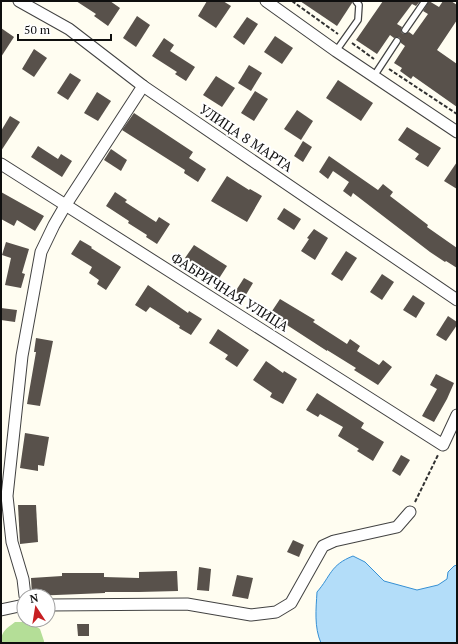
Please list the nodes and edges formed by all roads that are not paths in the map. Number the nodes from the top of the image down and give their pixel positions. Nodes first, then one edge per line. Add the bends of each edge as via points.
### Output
1 (19, 1) edge
2 (356, 1) edge
3 (425, 1) edge
4 (273, 3) edge
5 (405, 30) dead end
6 (397, 41) dead end
7 (336, 51) junction
8 (374, 76) junction
9 (143, 86) junction
10 (457, 132) edge
11 (1, 164) edge
12 (65, 206) junction
13 (457, 300) edge
14 (457, 415) edge
15 (4, 496) edge
16 (410, 512) road end
17 (24, 588) edge
18 (56, 605) edge
19 (16, 607) edge
20 (1, 610) edge

1 - 9 street, УЛИЦА 8 МАРТА via 69,29
2 - 7 lane via 359,5 358,20
3 - 5 lane
4 - 7 street
6 - 8 lane
7 - 8 street
8 - 10 street
9 - 12 street
9 - 13 street, УЛИЦА 8 МАРТА
11 - 12 street, ФАБРИЧНАЯ УЛИЦА
12 - 14 street, ФАБРИЧНАЯ УЛИЦА via 442,445
12 - 15 street via 41,252 22,356
15 - 17 street
16 - 18 street via 397,527 334,541 323,546 291,603 276,612 251,615 187,604
19 - 20 street

